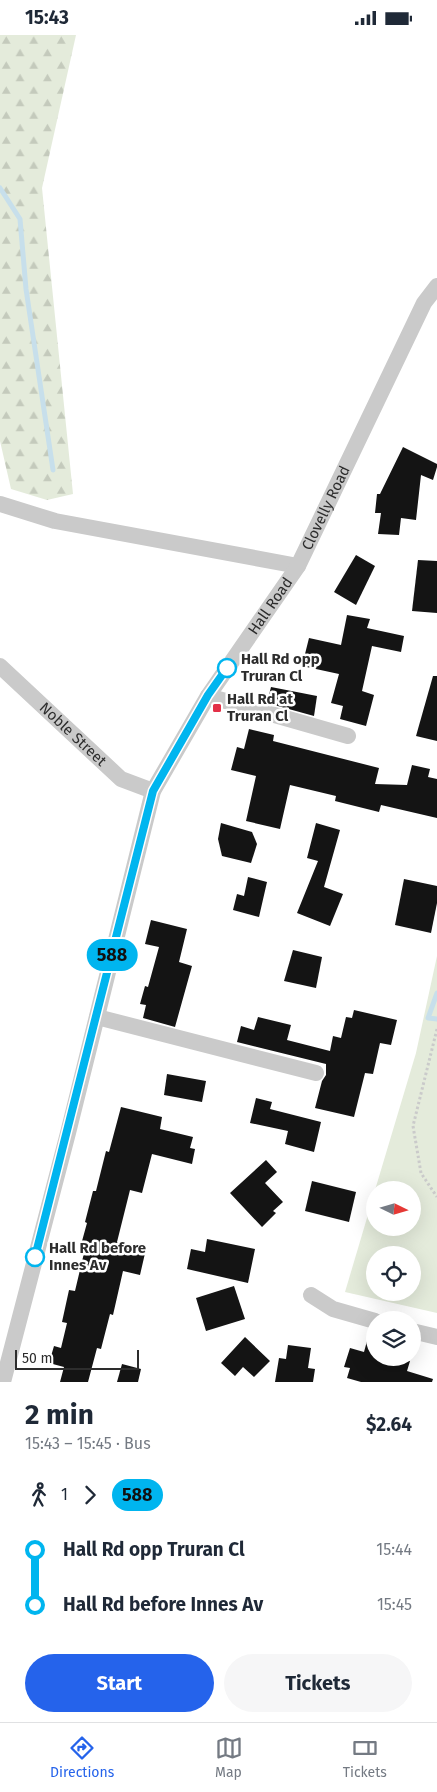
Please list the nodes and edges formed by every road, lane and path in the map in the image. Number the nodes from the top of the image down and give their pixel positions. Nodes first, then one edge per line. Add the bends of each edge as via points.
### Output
1 (437, 286) edge
2 (0, 504) edge
3 (298, 566) junction
4 (0, 666) edge
5 (208, 695) junction
6 (348, 736) dead end
7 (153, 791) junction
8 (97, 1017) junction
9 (437, 1029) edge
10 (316, 1073) dead end
11 (437, 1197) edge
12 (311, 1295) dead end
13 (366, 1318) edge
14 (421, 1333) edge
15 (437, 1337) edge
16 (3, 1382) edge

1 - 3 street, Clovelly Road via 424,303
2 - 3 street, Clovelly Road via 55,521
3 - 5 street, Hall Road
4 - 7 street, Noble Street via 121,779
5 - 6 street
5 - 7 street, Hall Road
7 - 8 street, Hall Road
8 - 10 street
8 - 16 street, Hall Road
9 - 11 path via 413,1127 421,1173
12 - 13 street via 333,1309
14 - 15 street

